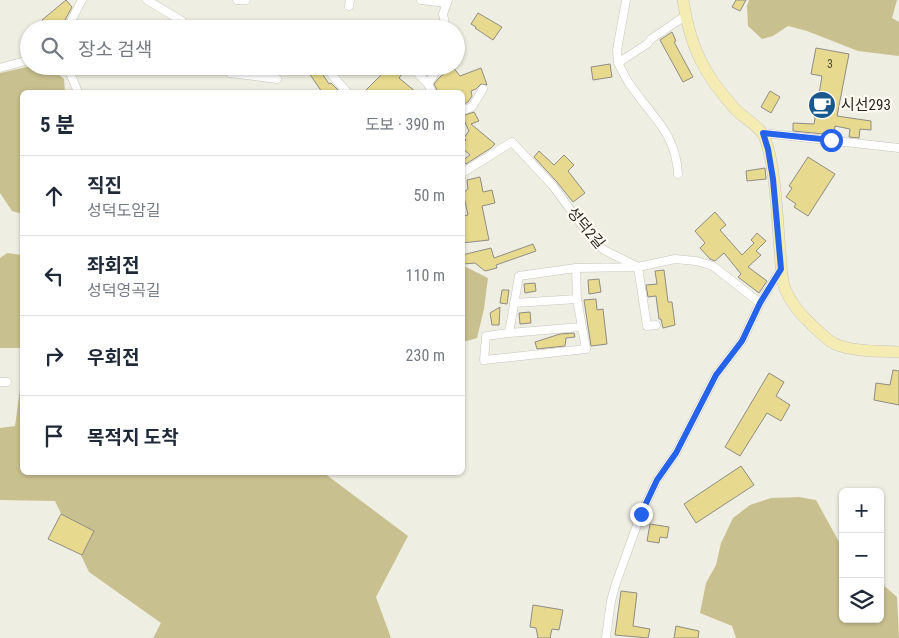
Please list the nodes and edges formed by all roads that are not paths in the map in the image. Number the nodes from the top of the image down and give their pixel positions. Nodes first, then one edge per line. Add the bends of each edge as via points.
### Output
1 (82, 0) edge
2 (147, 0) edge
3 (237, 0) edge
4 (246, 0) edge
5 (421, 0) edge
6 (626, 0) edge
7 (683, 0) edge
8 (447, 2) edge
9 (686, 16) junction
10 (72, 20) edge
11 (179, 20) edge
12 (444, 20) edge
13 (20, 62) edge
14 (618, 63) junction
15 (0, 68) edge
16 (71, 75) edge
17 (246, 75) edge
18 (332, 75) edge
19 (420, 75) edge
20 (434, 75) edge
21 (277, 79) dead end
22 (428, 84) junction
23 (77, 90) edge
24 (345, 90) edge
25 (431, 90) edge
26 (483, 90) dead end
27 (465, 110) edge
28 (763, 133) junction
29 (899, 148) edge
30 (465, 171) edge
31 (678, 174) dead end
32 (638, 267) junction
33 (576, 268) junction
34 (781, 269) junction
35 (577, 299) junction
36 (514, 303) junction
37 (760, 303) junction
38 (656, 325) dead end
39 (581, 327) junction
40 (509, 333) junction
41 (899, 352) edge
42 (606, 637) edge

1 - 10 street
2 - 11 street
3 - 4 street
5 - 8 street
6 - 14 street via 617,50
7 - 9 main road
8 - 12 street
9 - 14 street
9 - 28 main road via 699,59 715,86
13 - 15 street
14 - 31 street via 673,146
16 - 23 street
17 - 21 street
18 - 24 street
19 - 22 street
20 - 22 street
22 - 25 street
26 - 27 street via 472,107
28 - 29 street
28 - 34 main road via 773,179
30 - 32 street, 성덕2길 via 512,142 553,186 604,250
32 - 33 street
32 - 37 street via 675,259 713,266
32 - 38 street via 647,326
33 - 35 street
33 - 36 street via 519,276
34 - 37 street
34 - 41 main road via 785,289 799,312 835,344
35 - 36 street
35 - 39 street
36 - 40 street
37 - 42 street via 742,341 716,375 641,514 616,583
39 - 40 street
39 - 40 street via 586,349 484,360 486,336

